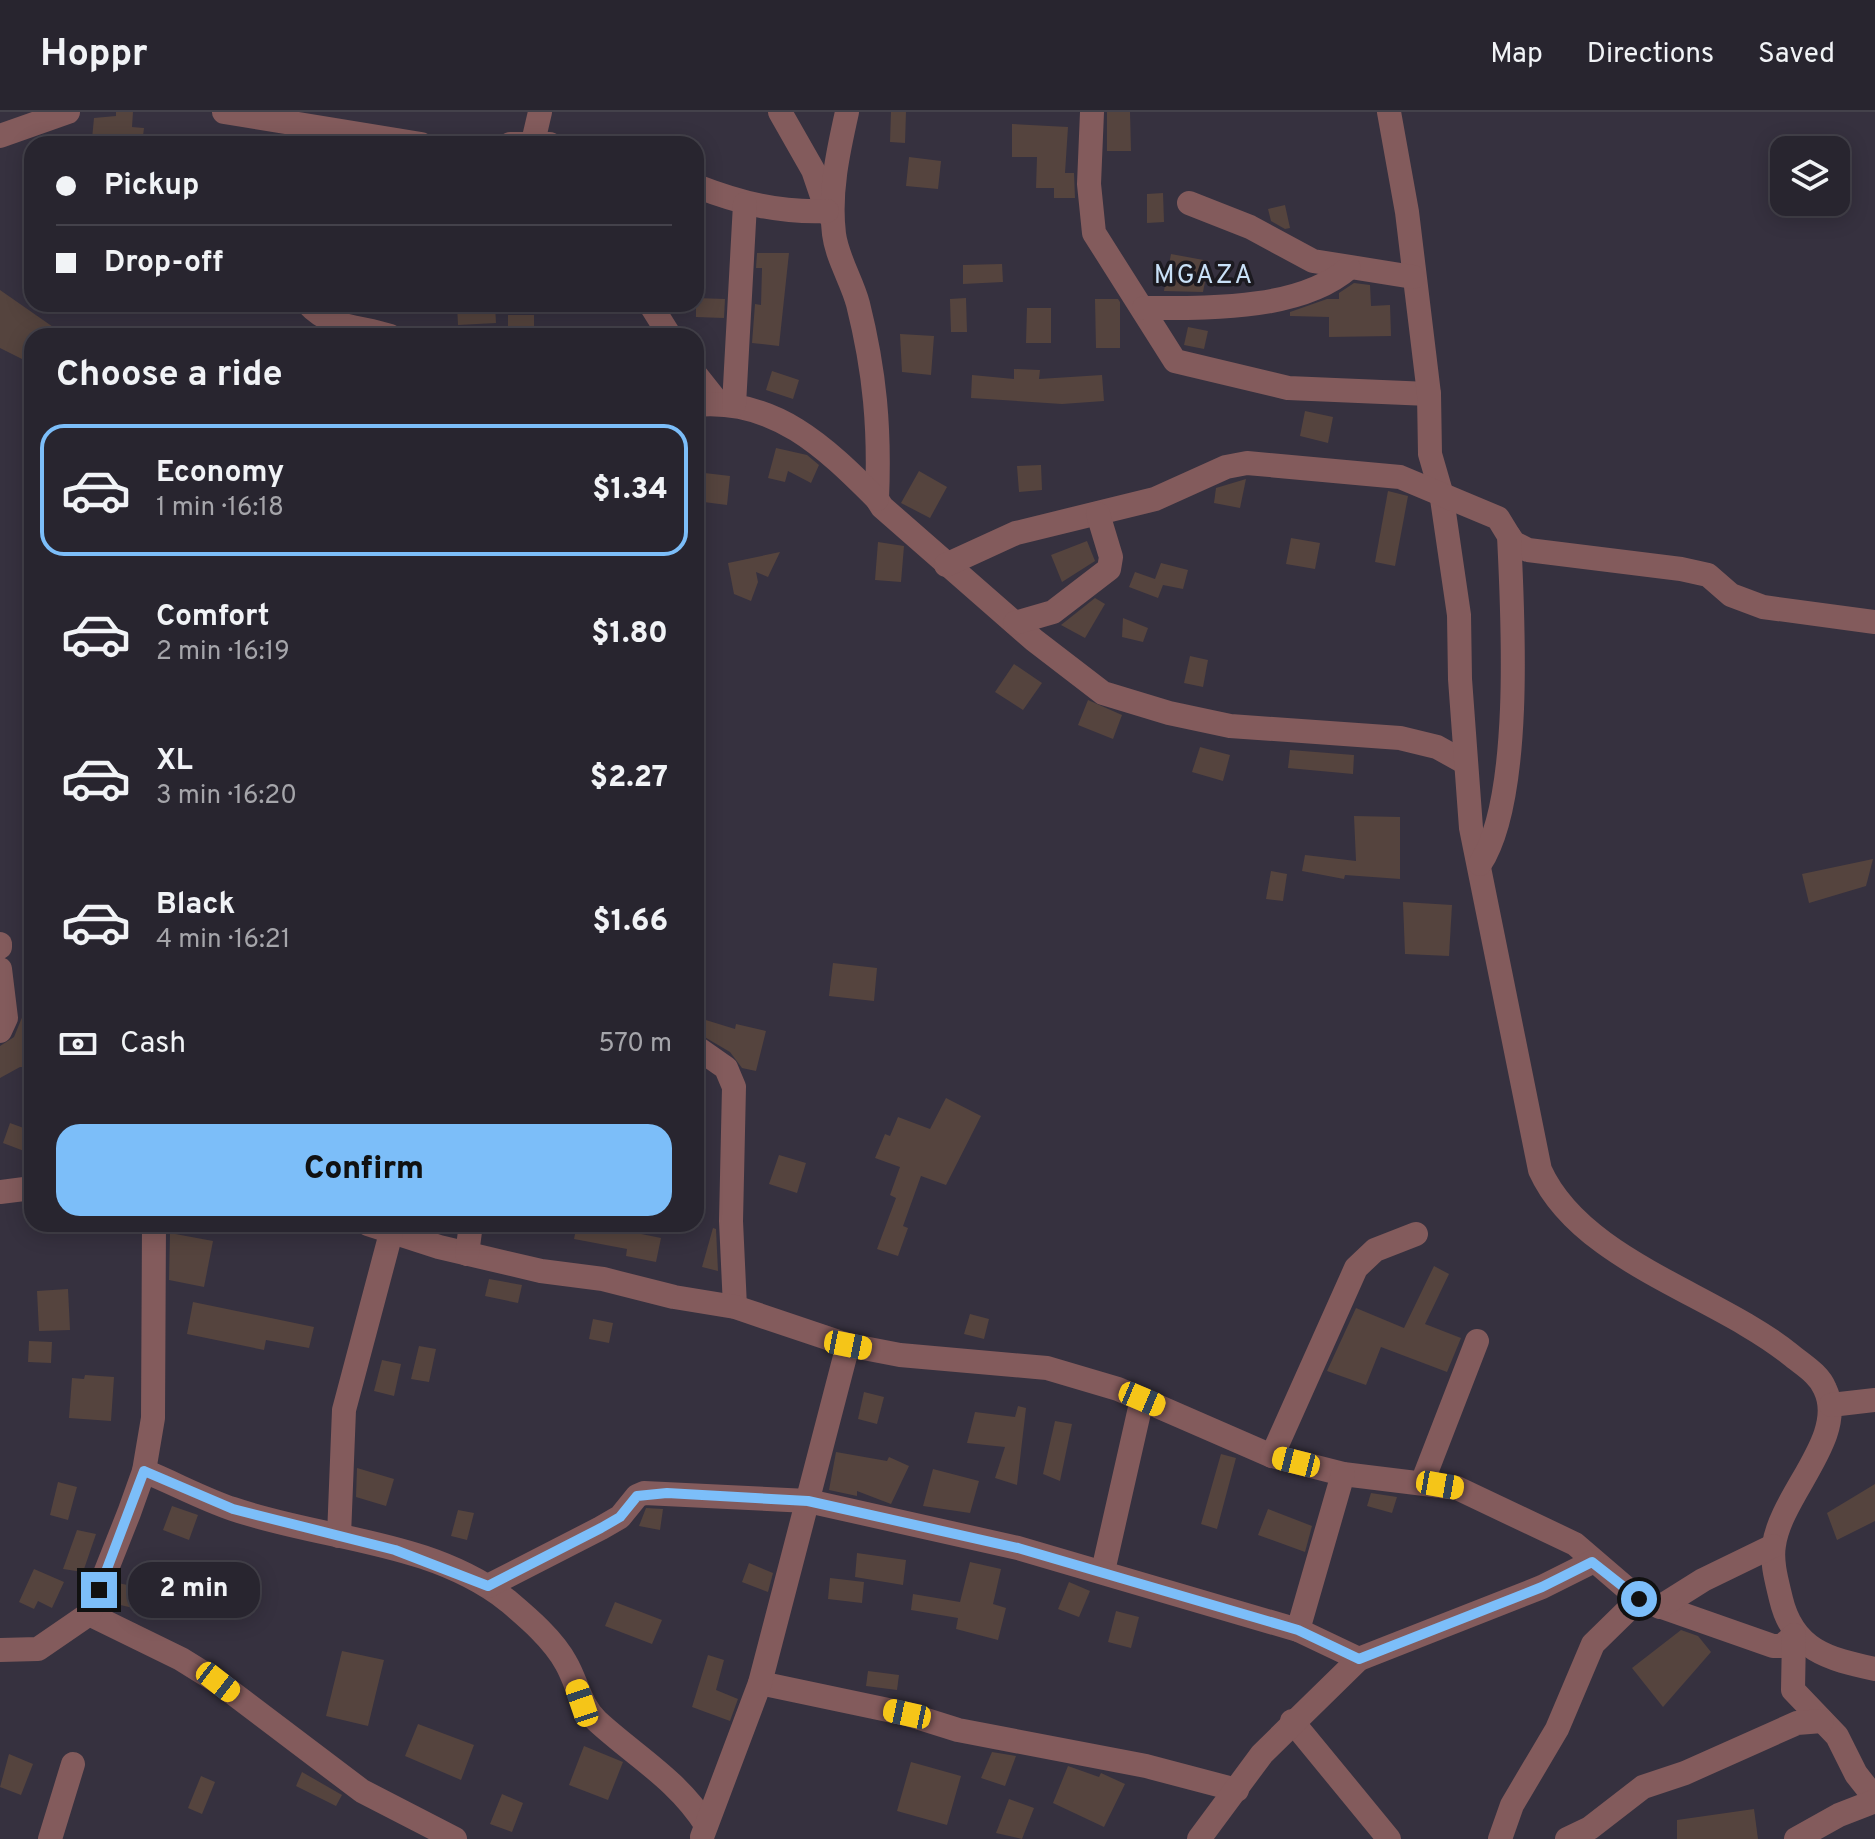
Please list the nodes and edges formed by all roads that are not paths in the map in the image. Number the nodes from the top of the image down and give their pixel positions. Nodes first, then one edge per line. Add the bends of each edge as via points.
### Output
1 (68, 112) edge
2 (224, 112) edge
3 (540, 112) edge
4 (780, 112) edge
5 (847, 112) edge
6 (1092, 112) edge
7 (1389, 112) edge
8 (0, 136) edge
9 (325, 136) edge
10 (533, 136) edge
11 (704, 189) edge
12 (1189, 203) dead end
13 (745, 204) junction
14 (827, 211) junction
15 (834, 236) junction
16 (1349, 268) junction
17 (1413, 277) junction
18 (1144, 308) junction
19 (315, 312) edge
20 (354, 328) edge
21 (704, 387) edge
22 (1429, 394) junction
23 (716, 405) edge
24 (1441, 492) junction
25 (877, 499) junction
26 (1098, 514) junction
27 (1509, 536) junction
28 (946, 565) junction
29 (1875, 622) edge
30 (1015, 623) junction
31 (1464, 762) junction
32 (1480, 864) junction
33 (0, 969) edge
34 (0, 1031) edge
35 (704, 1053) edge
36 (24, 1189) edge
37 (0, 1192) edge
38 (154, 1232) edge
39 (470, 1232) edge
40 (391, 1233) joint
41 (1416, 1234) dead end
42 (467, 1254) junction
43 (735, 1307) junction
44 (1477, 1341) dead end
45 (848, 1345) junction
46 (1142, 1399) junction
47 (1875, 1400) edge
48 (1831, 1405) junction
49 (1272, 1456) junction
50 (144, 1471) junction
51 (1343, 1474) junction
52 (1422, 1483) junction
53 (808, 1501) junction
54 (339, 1536) junction
55 (1773, 1546) junction
56 (1592, 1562) junction
57 (1103, 1571) junction
58 (488, 1586) junction
59 (1650, 1603) junction
60 (89, 1614) junction
61 (1298, 1630) junction
62 (1794, 1635) junction
63 (0, 1650) edge
64 (1359, 1659) junction
65 (1875, 1669) edge
66 (760, 1683) junction
67 (1292, 1721) junction
68 (1822, 1721) junction
69 (73, 1764) dead end
70 (1237, 1790) junction
71 (1875, 1800) edge
72 (704, 1832) edge
73 (50, 1839) edge
74 (455, 1839) edge
75 (1199, 1839) edge
76 (1389, 1839) edge
77 (1500, 1839) edge
78 (1567, 1839) edge
79 (1796, 1839) edge

1 - 8 street
2 - 9 street
3 - 10 street
4 - 14 street via 813,170
5 - 15 street via 835,161
6 - 18 street via 1089,184 1094,233
7 - 17 street
11 - 13 street
12 - 16 street via 1261,232 1313,261
13 - 14 street via 778,211
13 - 23 street
14 - 15 street
15 - 25 street via 870,352 880,428
16 - 17 street
16 - 18 street via 1324,285 1261,302
17 - 22 street
18 - 22 street via 1179,363 1288,388
19 - 20 street
21 - 23 street
22 - 24 street via 1430,454
23 - 25 street via 770,414 801,430
24 - 26 street via 1400,477 1247,463 1155,499
24 - 27 street via 1498,518
24 - 31 street via 1459,615
25 - 28 street
26 - 28 street via 1016,533
26 - 30 street via 1111,557 1109,569 1053,612
27 - 29 street via 1528,550 1708,575 1731,595 1763,607
27 - 32 street via 1512,688 1506,781 1496,834
28 - 30 street
30 - 31 street via 1103,693 1230,726 1400,738 1437,747
31 - 32 street
32 - 48 street via 1531,1140 1550,1191 1608,1244 1773,1341 1818,1378
33 - 34 street via 6,1018
35 - 43 street via 726,1068 734,1087
36 - 37 street
38 - 50 street via 155,1380
39 - 42 street
40 - 42 street
40 - 54 street via 344,1410
41 - 49 street via 1375,1250 1356,1268
42 - 43 street
43 - 45 street
44 - 52 street
45 - 46 street via 1047,1368
45 - 53 street
46 - 49 street
46 - 57 street
47 - 48 street
48 - 55 street via 1829,1429 1786,1506
49 - 51 street
50 - 54 street via 233,1509
50 - 60 street
51 - 52 street
51 - 61 street
52 - 56 street via 1457,1488 1518,1515 1575,1544
53 - 57 street
53 - 58 street via 644,1493 620,1517
53 - 66 street
54 - 58 street via 395,1550
55 - 59 street
55 - 62 street via 1782,1605
56 - 59 street
56 - 64 street via 1531,1592
57 - 61 street
58 - 72 street via 563,1658 582,1703 595,1719 693,1804
59 - 62 street via 1777,1647
59 - 77 street via 1593,1644 1557,1729 1512,1805
60 - 63 street via 38,1649
60 - 74 street via 181,1659 362,1791
61 - 64 street
62 - 65 street via 1819,1653
62 - 68 street via 1793,1690
64 - 67 street
66 - 70 street
66 - 72 street
67 - 70 street
67 - 76 street
68 - 71 street via 1837,1736
68 - 78 street via 1797,1723 1643,1787
69 - 73 street
70 - 75 street
71 - 79 street

